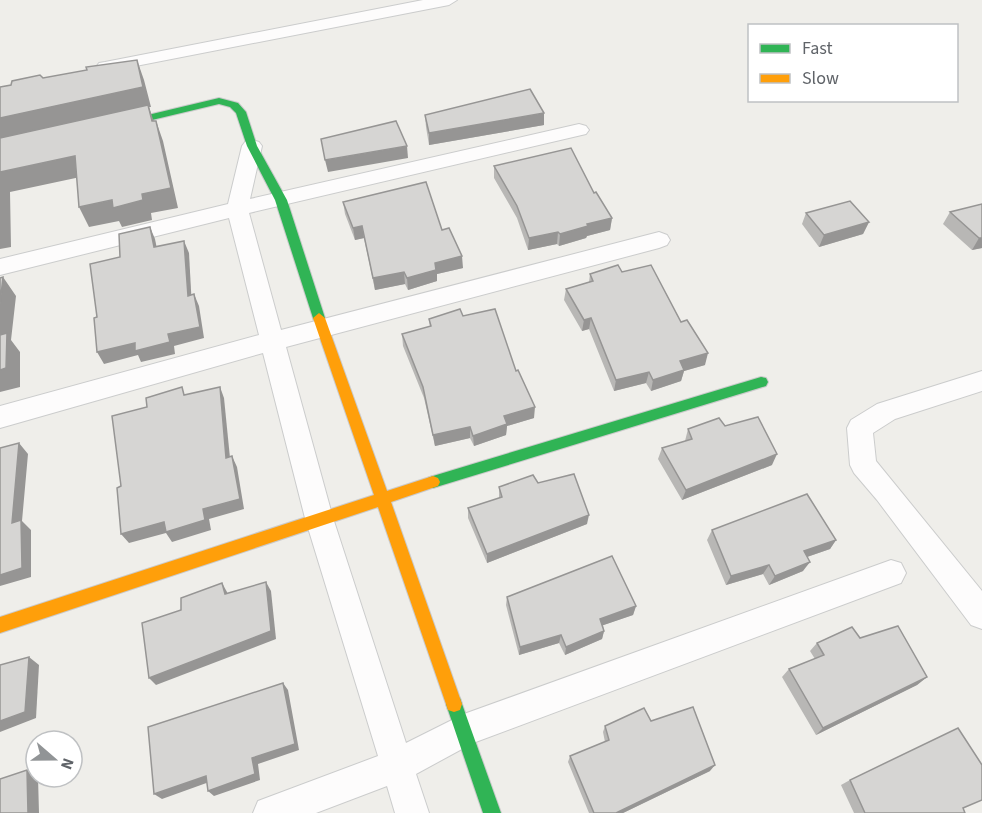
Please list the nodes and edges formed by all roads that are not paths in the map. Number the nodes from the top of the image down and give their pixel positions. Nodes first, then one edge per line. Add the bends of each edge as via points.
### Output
1 (449, 0) edge
2 (92, 70) edge
3 (579, 130) dead end
4 (94, 131) edge
5 (252, 146) junction
6 (281, 200) junction
7 (237, 208) junction
8 (659, 240) dead end
9 (0, 267) edge
10 (323, 329) junction
11 (272, 341) junction
12 (982, 381) edge
13 (761, 382) dead end
14 (0, 417) edge
15 (382, 498) junction
16 (320, 518) junction
17 (891, 573) dead end
18 (982, 615) edge
19 (0, 625) edge
20 (464, 730) junction
21 (399, 765) junction
22 (270, 813) edge
23 (412, 813) edge
24 (492, 813) edge

1 - 2 street
3 - 6 street
4 - 5 street via 219,101 242,112
5 - 6 street
5 - 7 street
6 - 7 street
6 - 10 street
7 - 9 street
7 - 11 street
8 - 10 street
10 - 11 street
10 - 15 street
11 - 14 street
11 - 16 street
12 - 18 street via 886,411 860,428 863,465
13 - 15 street
15 - 16 street
15 - 20 street
16 - 19 street
16 - 21 street
17 - 20 street
20 - 21 street
20 - 24 street
21 - 22 street
21 - 23 street

